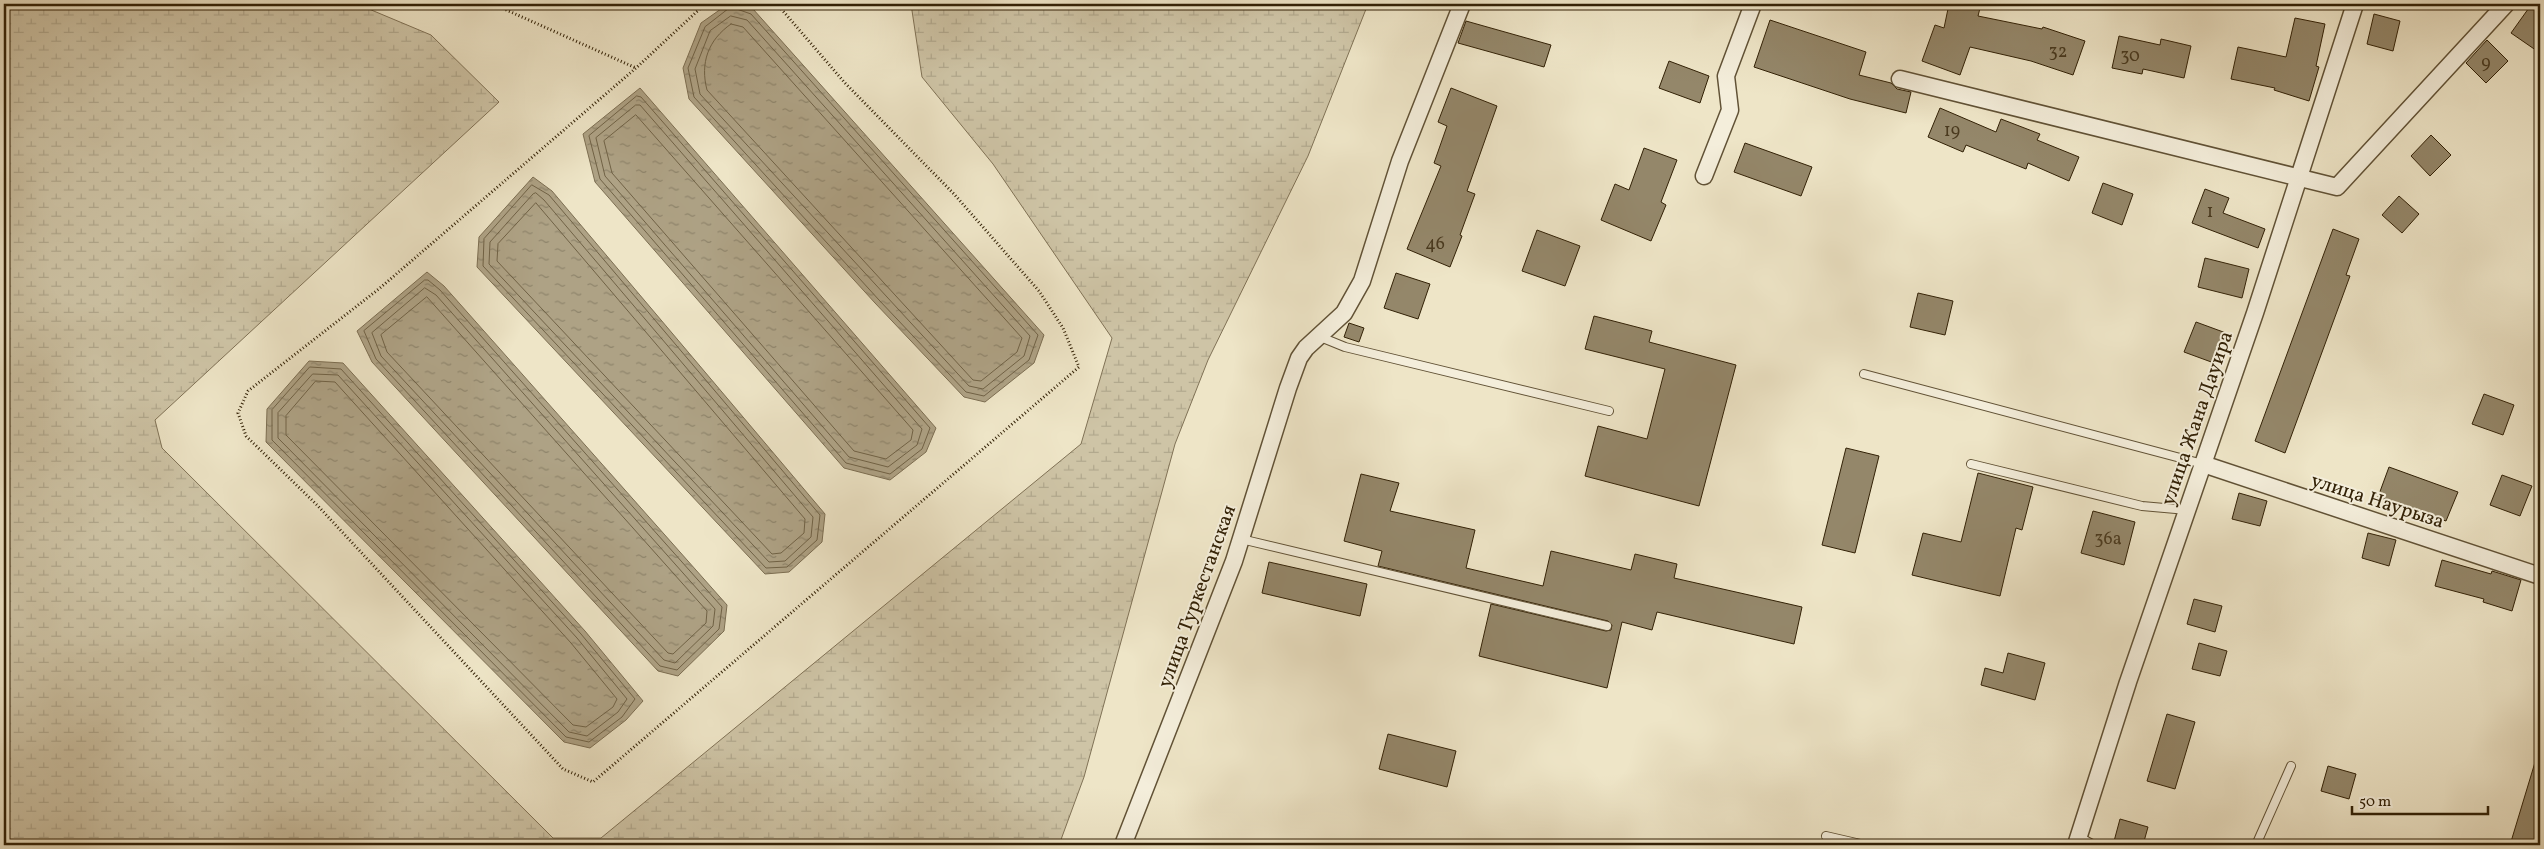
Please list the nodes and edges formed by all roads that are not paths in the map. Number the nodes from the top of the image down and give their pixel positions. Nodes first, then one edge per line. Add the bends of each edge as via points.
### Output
1 (1462, 4) edge
2 (1753, 4) edge
3 (2355, 4) edge
4 (2506, 4) edge
5 (1900, 79) dead end
6 (1704, 176) dead end
7 (2299, 179) junction
8 (1318, 336) junction
9 (1864, 374) dead end
10 (1609, 411) dead end
11 (1971, 464) dead end
12 (2203, 464) junction
13 (2187, 510) junction
14 (1241, 539) junction
15 (2540, 576) edge
16 (1607, 626) dead end
17 (2291, 766) dead end
18 (1826, 836) dead end
19 (2077, 841) edge
20 (1123, 845) edge
21 (1865, 845) edge
22 (2094, 845) edge
23 (2256, 845) edge

1 - 8 street via 1400,161 1362,281 1344,313
2 - 6 street via 1726,76 1730,110
3 - 7 street, улица Жана Дауира
4 - 7 street via 2338,187
5 - 7 street
7 - 12 street, улица Жана Дауира
8 - 10 lane via 1345,347
8 - 14 street, улица Туркестанская via 1299,358
9 - 12 lane
11 - 13 lane via 2142,506
12 - 13 street, улица Жана Дауира
12 - 15 street, улица Наурыза
13 - 19 street, улица Жана Дауира
14 - 16 lane
14 - 20 street, улица Туркестанская
17 - 23 lane
18 - 21 lane
19 - 22 lane

